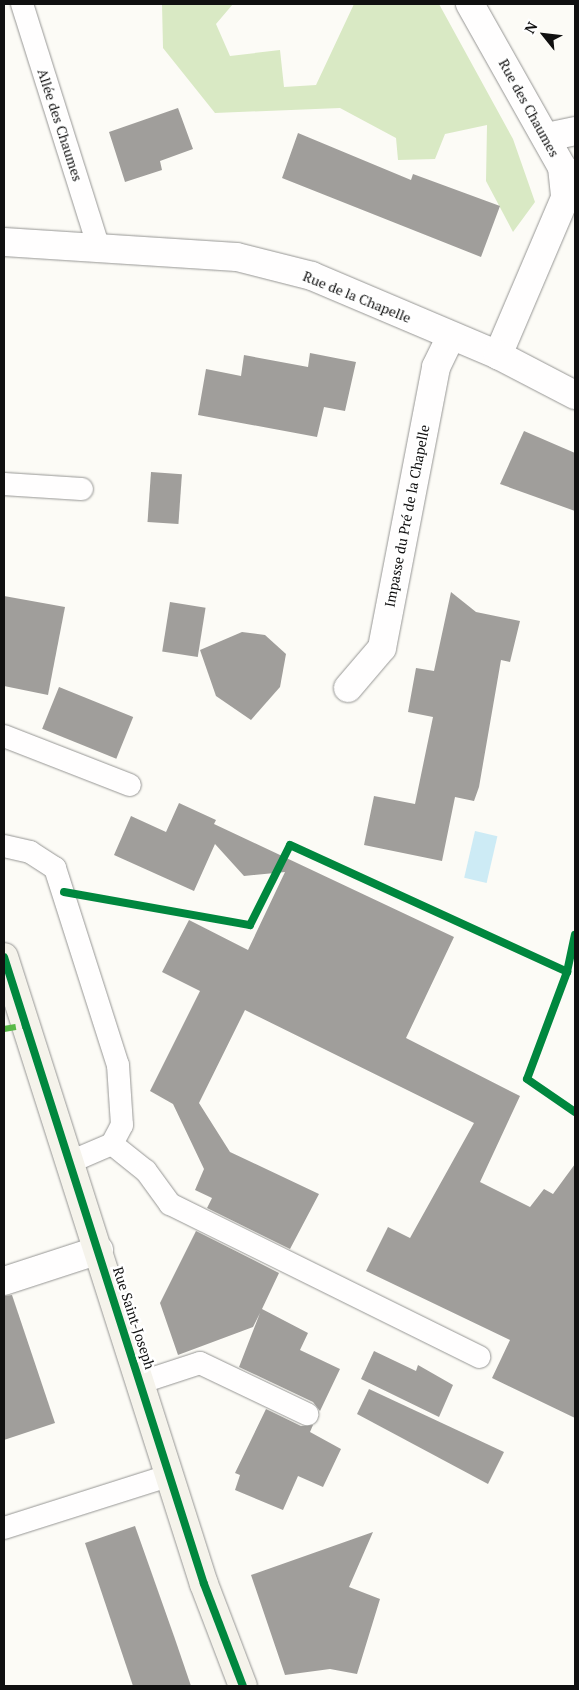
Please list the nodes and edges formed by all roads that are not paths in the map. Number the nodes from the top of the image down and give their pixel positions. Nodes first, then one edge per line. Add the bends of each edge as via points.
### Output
1 (22, 4) edge
2 (470, 4) edge
3 (575, 131) edge
4 (547, 136) junction
5 (4, 242) edge
6 (98, 245) junction
7 (451, 336) junction
8 (498, 355) junction
9 (575, 395) edge
10 (4, 484) edge
11 (82, 489) dead end
12 (348, 688) dead end
13 (4, 736) edge
14 (130, 785) dead end
15 (4, 846) edge
16 (4, 957) edge
17 (112, 1144) junction
18 (70, 1162) junction
19 (99, 1250) junction
20 (4, 1281) edge
21 (479, 1357) dead end
22 (142, 1382) junction
23 (308, 1414) dead end
24 (171, 1475) junction
25 (4, 1528) edge
26 (243, 1686) edge

1 - 6 lane, Allée des Chaumes
2 - 4 street, Rue des Chaumes
3 - 4 street
4 - 8 street, Rue des Chaumes via 562,167 565,198
5 - 6 street, Rue de la Chapelle
6 - 7 street, Rue de la Chapelle via 237,257 312,276
7 - 8 street, Rue de la Chapelle
7 - 12 street, Impasse du Pré de la Chapelle via 436,367 382,648
8 - 9 street, Rue de la Chapelle
10 - 11 lane
13 - 14 lane
15 - 17 lane via 47,861 60,878 118,1065 124,1104 122,1125
16 - 18 street, Rue Saint-Joseph
17 - 18 lane
17 - 21 lane via 146,1171 170,1204
18 - 19 street, Rue Saint-Joseph
19 - 20 street
19 - 22 street, Rue Saint-Joseph
22 - 23 lane via 200,1363
22 - 24 street, Rue Saint-Joseph
24 - 25 lane
24 - 26 street, Rue Saint-Joseph

